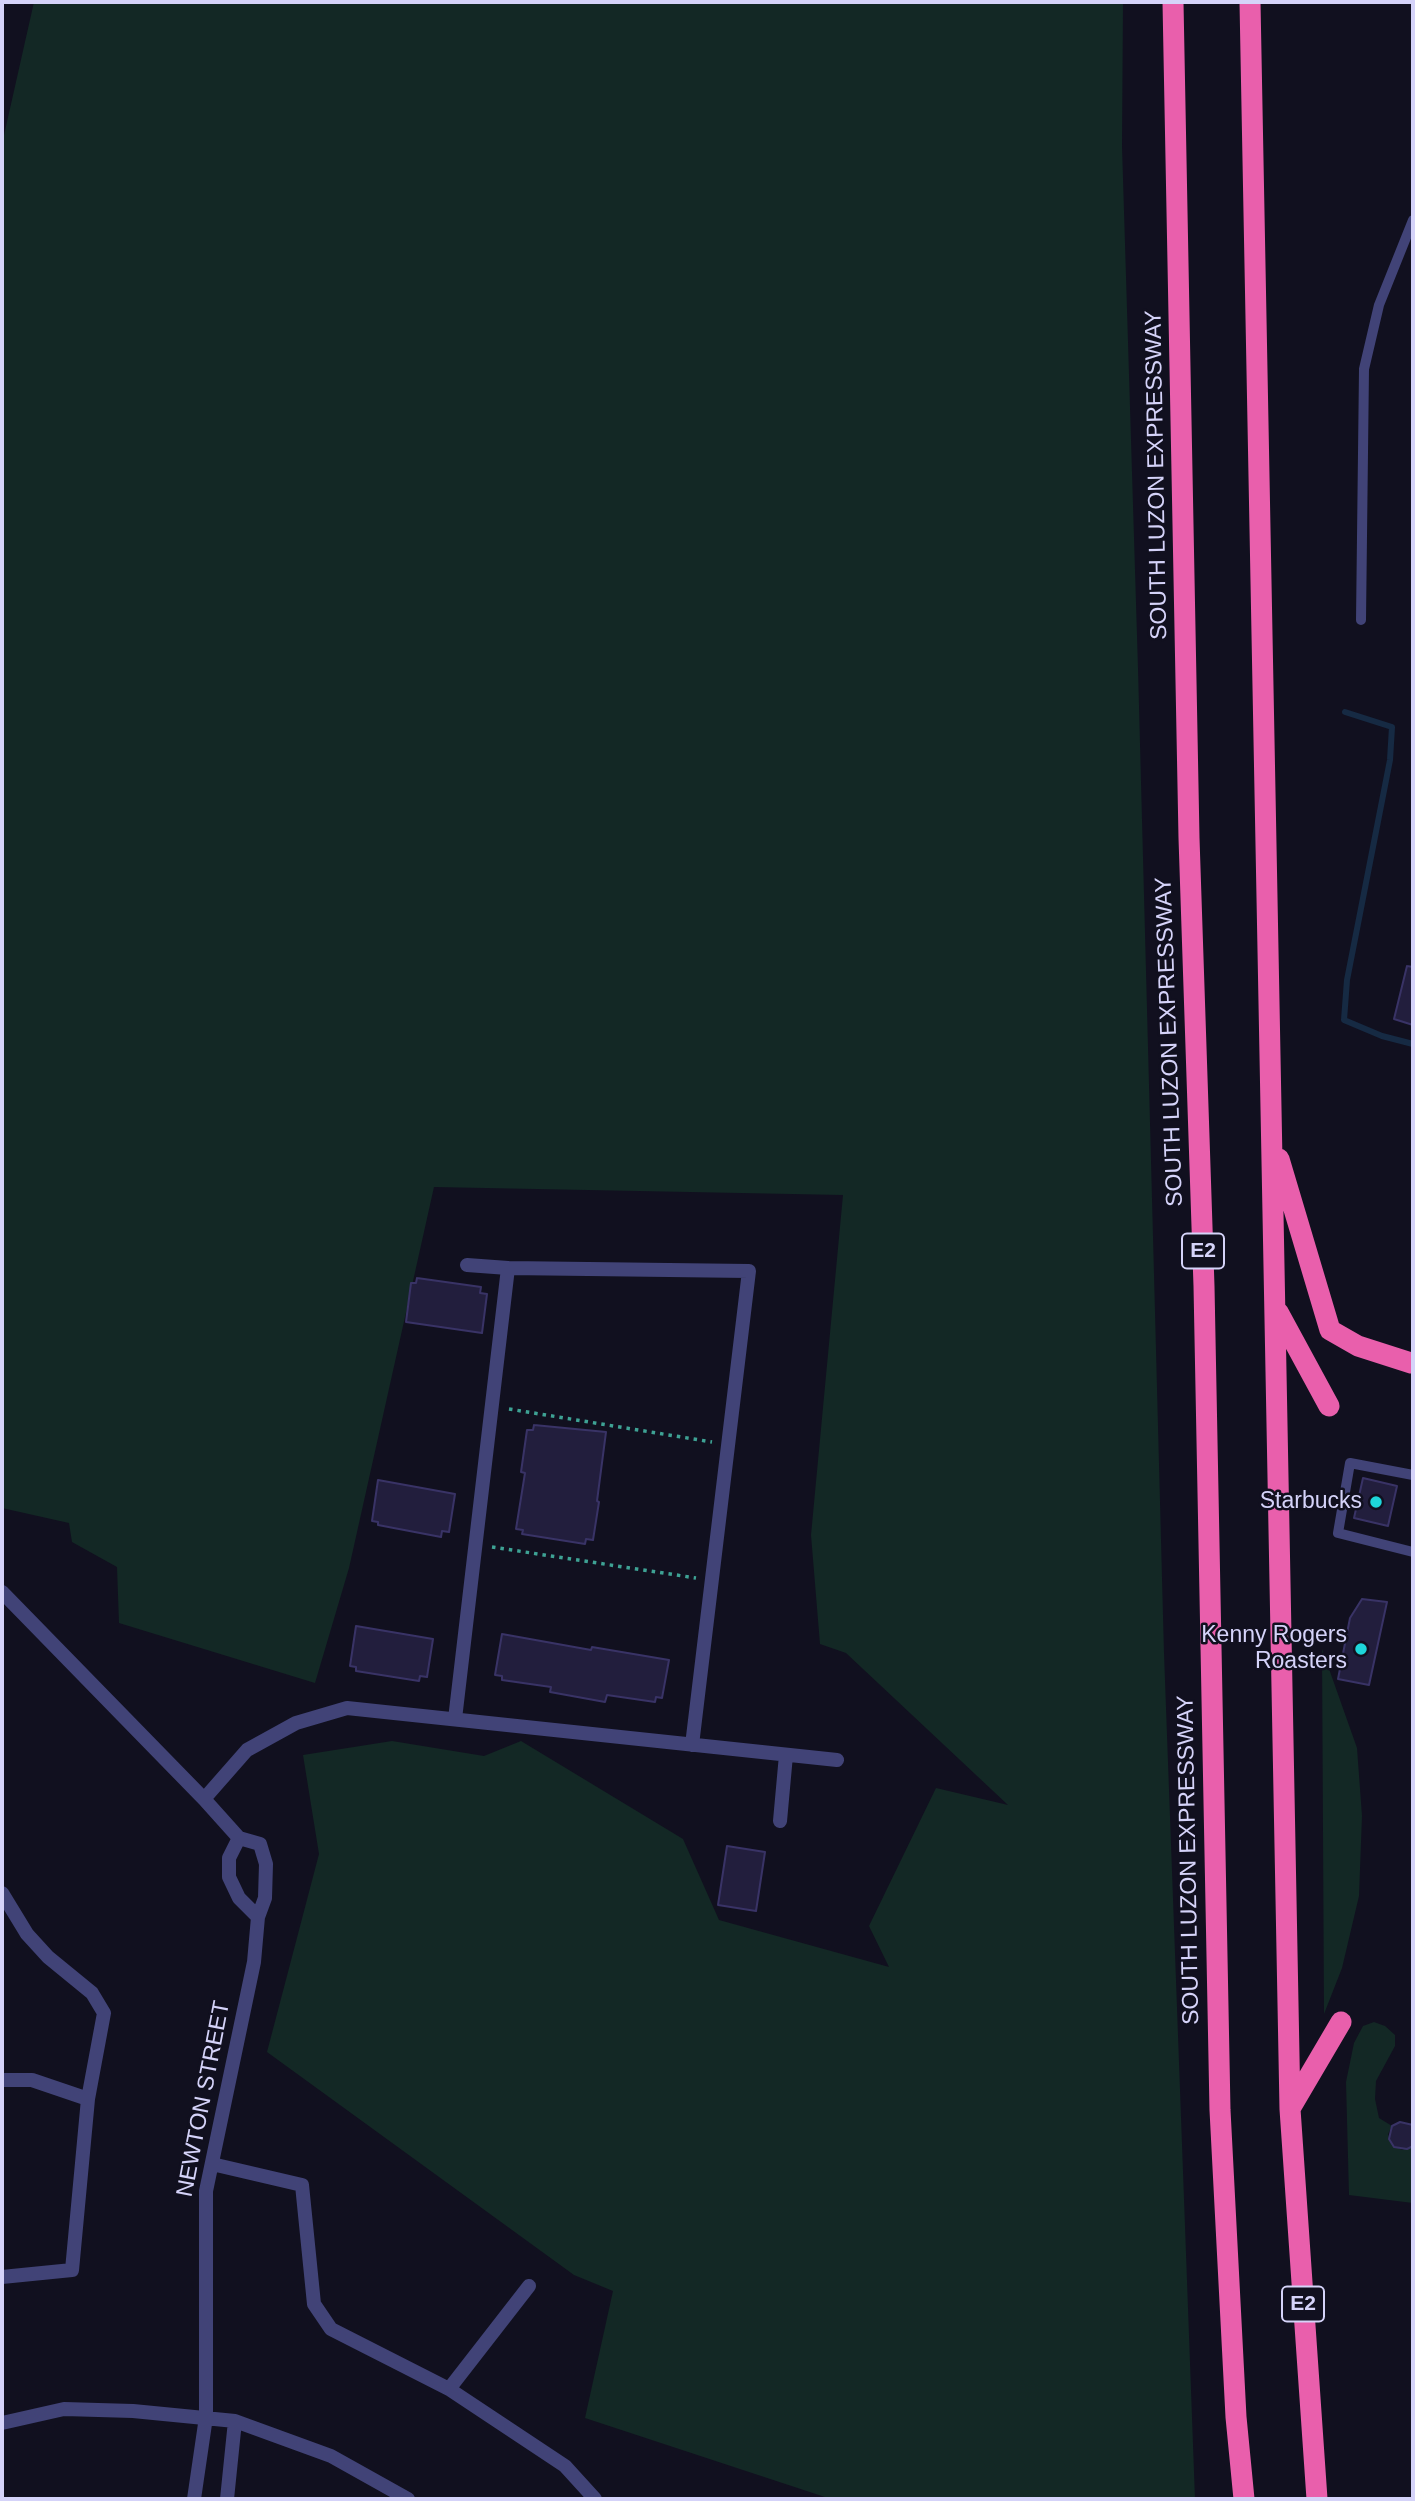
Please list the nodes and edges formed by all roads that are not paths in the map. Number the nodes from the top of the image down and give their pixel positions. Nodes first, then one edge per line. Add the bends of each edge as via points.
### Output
1 (1173, 2) edge
2 (1250, 2) edge
3 (1413, 220) edge
4 (1361, 621) dead end
5 (1270, 1130) junction
6 (467, 1265) dead end
7 (508, 1268) junction
8 (1276, 1308) junction
9 (1413, 1362) edge
10 (1329, 1406) dead end
11 (1413, 1475) edge
12 (1413, 1552) edge
13 (2, 1592) edge
14 (455, 1719) junction
15 (692, 1745) junction
16 (786, 1755) junction
17 (837, 1760) dead end
18 (204, 1799) junction
19 (779, 1821) dead end
20 (239, 1838) junction
21 (2, 1894) edge
22 (258, 1917) junction
23 (1341, 2022) dead end
24 (2, 2080) edge
25 (88, 2099) junction
26 (1290, 2109) junction
27 (212, 2164) junction
28 (2, 2277) edge
29 (529, 2286) dead end
30 (449, 2389) junction
31 (206, 2417) junction
32 (234, 2421) junction
33 (2, 2423) edge
34 (194, 2499) edge
35 (226, 2499) edge
36 (408, 2499) edge
37 (595, 2499) edge
38 (1244, 2499) edge
39 (1317, 2499) edge

1 - 38 highway, SOUTH LUZON EXPRESSWAY / E2 via 1220,2110
2 - 5 highway, E2
3 - 4 lane via 1379,306 1364,369
5 - 8 highway, E2
5 - 9 highway via 1330,1330 1358,1346
6 - 7 street
7 - 14 street
7 - 15 street via 749,1271
8 - 10 highway
8 - 26 highway, E2
11 - 12 lane via 1350,1463 1338,1533
13 - 18 street, NEWTON STREET
14 - 15 street
14 - 18 street via 347,1708 296,1723 247,1751
15 - 16 street
16 - 17 street
16 - 19 street
18 - 20 street, NEWTON STREET
20 - 22 street via 229,1858 229,1877 239,1898
20 - 22 street, NEWTON STREET via 260,1844 266,1864 265,1898
21 - 25 street via 27,1934 92,1993 104,2013
22 - 27 street, NEWTON STREET via 254,1962
23 - 26 highway
24 - 25 street via 32,2080
25 - 28 street via 72,2270
26 - 39 highway, E2
27 - 30 street via 302,2185 314,2304 331,2329
27 - 31 street, NEWTON STREET via 206,2191
29 - 30 street
30 - 37 street via 565,2466
31 - 32 street
31 - 33 street via 64,2409
31 - 34 street, NEWTON STREET
32 - 35 street
32 - 36 street via 331,2456

